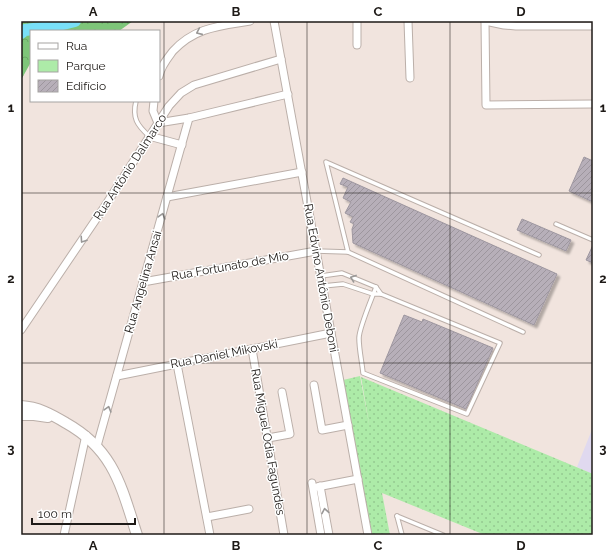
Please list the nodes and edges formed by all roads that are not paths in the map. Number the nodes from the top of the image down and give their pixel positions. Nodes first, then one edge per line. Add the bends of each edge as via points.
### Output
1 (250, 21) edge
2 (274, 21) edge
3 (357, 21) edge
4 (408, 21) edge
5 (485, 21) edge
6 (593, 26) edge
7 (357, 45) dead end
8 (281, 58) junction
9 (160, 73) edge
10 (410, 78) dead end
11 (288, 94) junction
12 (136, 102) edge
13 (154, 102) edge
14 (593, 104) edge
15 (189, 118) junction
16 (158, 123) junction
17 (149, 136) junction
18 (182, 145) junction
19 (302, 172) junction
20 (167, 197) junction
21 (556, 224) dead end
22 (593, 240) edge
23 (316, 251) junction
24 (348, 252) junction
25 (539, 255) dead end
26 (321, 276) junction
27 (144, 282) junction
28 (323, 286) junction
29 (376, 287) junction
30 (373, 294) junction
31 (381, 294) junction
32 (21, 330) edge
33 (523, 332) dead end
34 (331, 333) junction
35 (252, 349) junction
36 (177, 364) junction
37 (117, 376) junction
38 (314, 385) dead end
39 (282, 392) dead end
40 (21, 406) edge
41 (21, 415) edge
42 (65, 422) junction
43 (348, 425) junction
44 (86, 435) junction
45 (268, 438) junction
46 (97, 446) junction
47 (358, 479) junction
48 (320, 486) junction
49 (249, 509) dead end
50 (207, 517) junction
51 (64, 535) edge
52 (138, 535) edge
53 (210, 535) edge
54 (284, 535) edge
55 (321, 535) edge
56 (329, 535) edge
57 (368, 535) edge
58 (402, 535) edge
59 (443, 535) edge

1 -> 9 street via 209,28 190,36 170,55
2 - 8 street, Rua Edvino Antônio Deboni
3 - 7 street
4 - 10 street
5 - 6 street via 516,26
5 - 14 street via 486,104
8 - 11 street, Rua Edvino Antônio Deboni
8 - 16 street, Rua Antônio Dalmarco via 187,88 175,99
11 - 15 street
11 - 19 street, Rua Edvino Antônio Deboni
12 - 17 lane via 136,121
13 - 16 street via 153,110
15 - 16 street
15 - 18 street, Rua Angelina Ansai
16 - 17 street, Rua Antônio Dalmarco
17 - 18 street
17 -> 32 street, Rua Antônio Dalmarco via 109,201
18 - 20 street, Rua Angelina Ansai
19 - 20 street
19 - 23 street, Rua Edvino Antônio Deboni
27 -> 20 street, Rua Angelina Ansai
21 - 22 lane
23 - 24 lane
23 - 26 street, Rua Edvino Antônio Deboni
23 - 27 street, Rua Fortunato de Mio
24 - 25 lane via 326,162
24 - 33 lane
26 - 28 street, Rua Edvino Antônio Deboni
29 -> 26 lane via 342,273
27 - 37 street, Rua Angelina Ansai
28 - 30 lane via 343,284
28 - 34 street, Rua Edvino Antônio Deboni
29 - 30 lane
29 - 31 lane
30 - 31 lane
30 - 31 lane via 359,338 364,373 467,414 500,343
34 - 35 street, Rua Daniel Mikovski
34 - 43 street, Rua Edvino Antônio Deboni
35 - 36 street, Rua Daniel Mikovski
35 - 45 street, Rua Miguel Odia Fagundes
36 - 37 street, Rua Daniel Mikovski
36 - 50 street
46 -> 37 street, Rua Angelina Ansai
38 - 43 street via 322,430
39 - 45 street via 290,434
40 - 42 main road via 48,412
41 - 42 main road via 39,415
42 - 44 main road
43 - 47 street, Rua Edvino Antônio Deboni
44 - 46 main road
44 - 51 street
45 - 54 street, Rua Miguel Odia Fagundes
46 - 52 main road via 109,460 116,474
47 - 48 street
47 - 57 street, Rua Edvino Antônio Deboni
48 - 55 street via 312,485
56 -> 48 street
49 - 50 street
50 - 53 street
58 - 59 lane via 397,516

